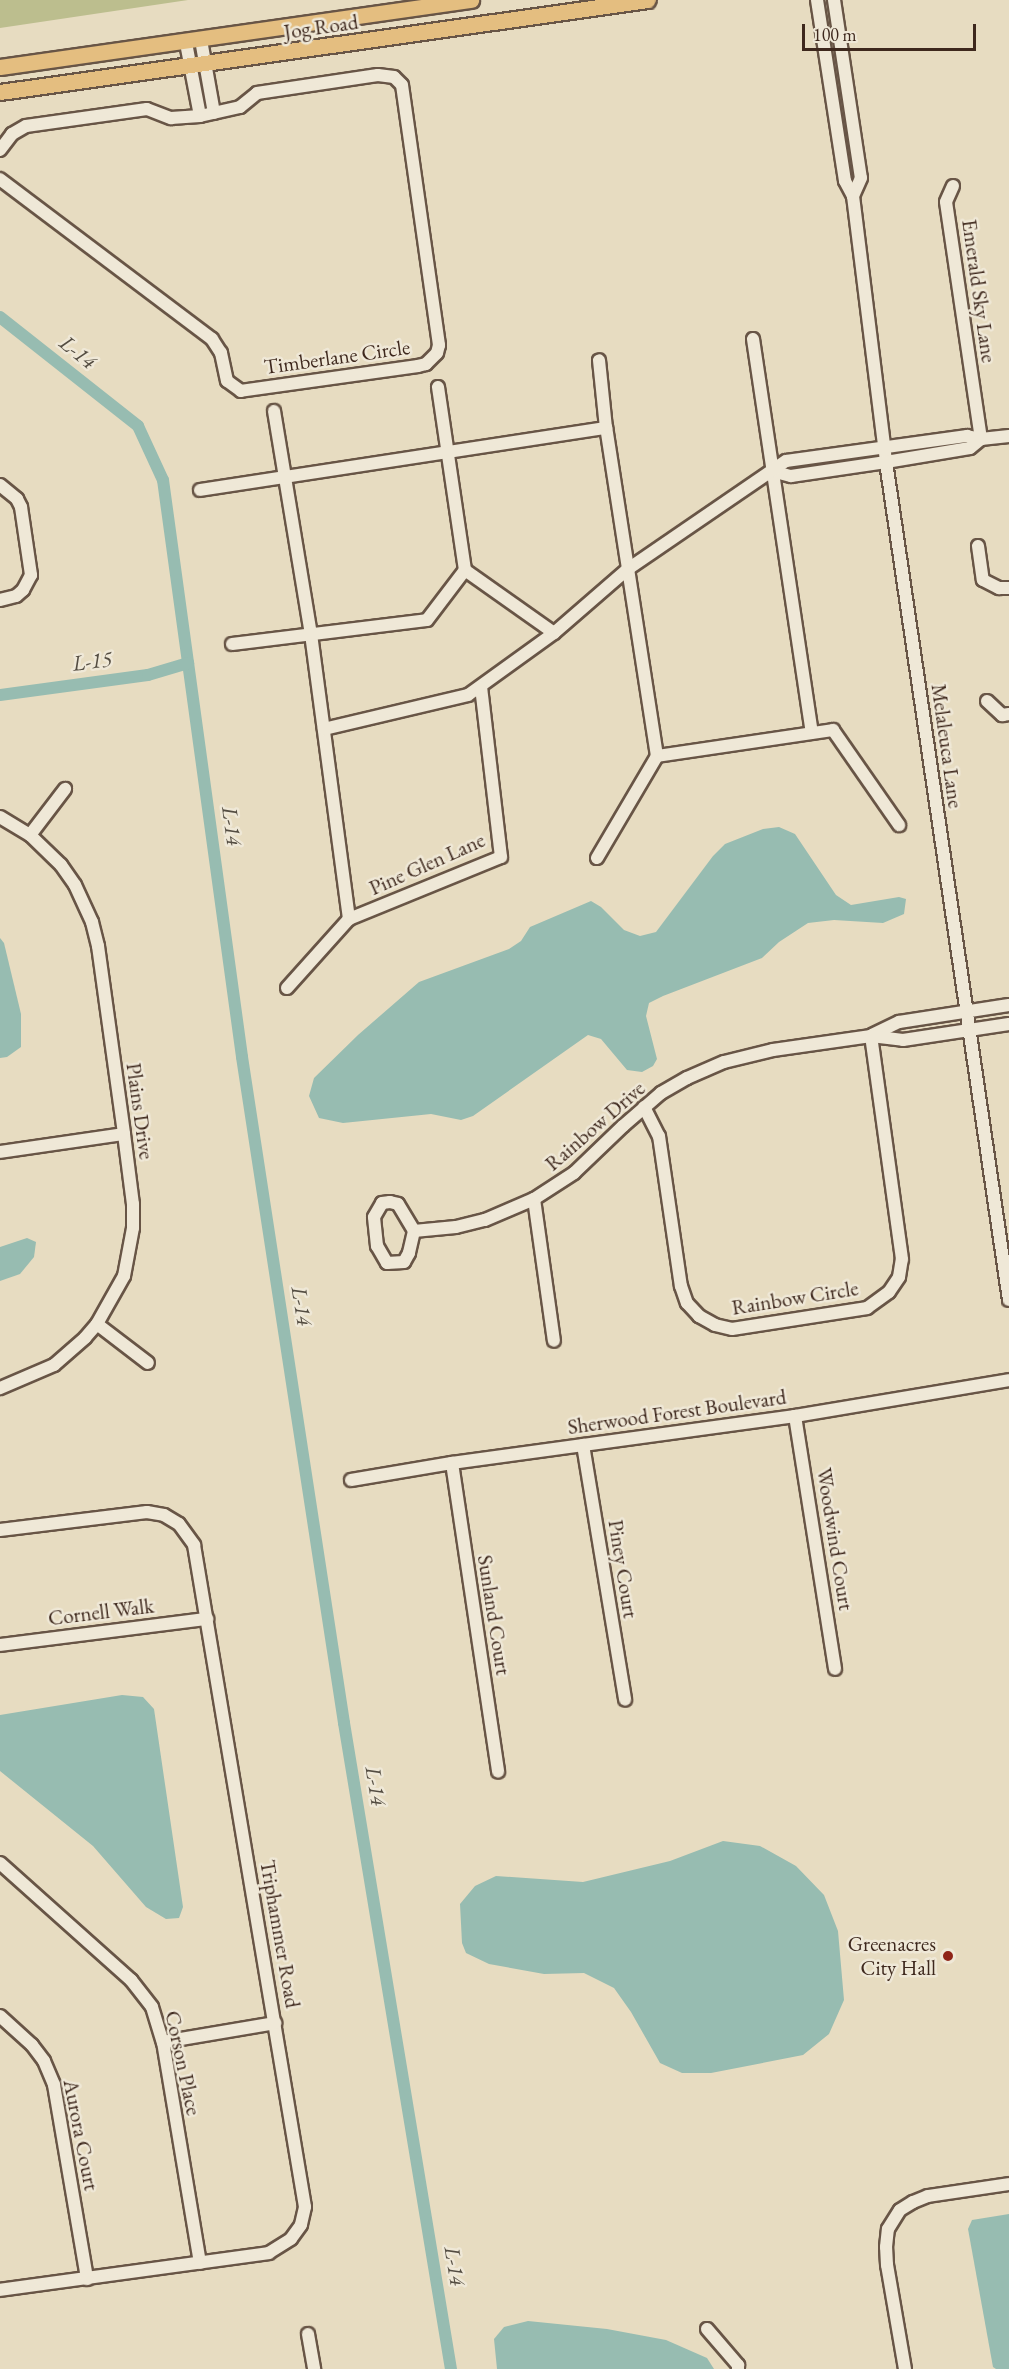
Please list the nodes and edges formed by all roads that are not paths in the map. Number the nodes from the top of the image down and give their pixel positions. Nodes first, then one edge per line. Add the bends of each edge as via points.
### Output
1 (471, 0) edge
2 (648, 0) edge
3 (817, 0) edge
4 (834, 0) edge
5 (194, 41) junction
6 (206, 65) junction
7 (0, 67) edge
8 (190, 67) junction
9 (0, 92) edge
10 (214, 113) junction
11 (200, 116) junction
12 (0, 150) edge
13 (0, 179) edge
14 (953, 186) dead end
15 (853, 196) junction
16 (753, 339) dead end
17 (599, 360) dead end
18 (438, 387) dead end
19 (274, 411) dead end
20 (606, 428) junction
21 (1009, 436) edge
22 (981, 439) junction
23 (884, 447) junction
24 (448, 452) junction
25 (886, 462) junction
26 (772, 471) junction
27 (285, 477) junction
28 (0, 484) edge
29 (200, 490) dead end
30 (978, 546) dead end
31 (628, 569) junction
32 (465, 570) junction
33 (1009, 588) edge
34 (0, 600) edge
35 (554, 633) junction
36 (312, 634) junction
37 (232, 644) dead end
38 (481, 687) junction
39 (987, 701) dead end
40 (1009, 714) edge
41 (324, 729) junction
42 (812, 733) junction
43 (657, 756) junction
44 (65, 789) dead end
45 (0, 817) edge
46 (899, 825) dead end
47 (30, 835) junction
48 (597, 858) dead end
49 (349, 919) junction
50 (287, 988) dead end
51 (1009, 1005) edge
52 (966, 1010) junction
53 (1009, 1024) edge
54 (969, 1029) junction
55 (871, 1036) junction
56 (644, 1107) junction
57 (124, 1134) junction
58 (0, 1152) edge
59 (534, 1200) junction
60 (414, 1231) junction
61 (1009, 1300) edge
62 (98, 1324) junction
63 (554, 1341) dead end
64 (148, 1363) dead end
65 (1009, 1380) edge
66 (0, 1388) edge
67 (795, 1416) junction
68 (583, 1445) junction
69 (452, 1463) junction
70 (351, 1480) dead end
71 (0, 1530) edge
72 (207, 1618) junction
73 (0, 1645) edge
74 (836, 1669) dead end
75 (625, 1700) dead end
76 (498, 1772) dead end
77 (0, 1863) edge
78 (0, 2016) edge
79 (275, 2024) junction
80 (163, 2042) junction
81 (1009, 2184) edge
82 (200, 2264) junction
83 (87, 2279) junction
84 (0, 2290) edge
85 (707, 2329) dead end
86 (308, 2334) dead end
87 (314, 2369) edge
88 (738, 2369) edge
89 (905, 2369) edge

1 - 5 main road, Jog Road
2 - 6 main road, Jog Road
3 - 15 street, Melaleuca Lane via 845,181
4 - 15 street, Melaleuca Lane via 861,178
5 - 6 street
5 - 7 main road, Jog Road
5 - 8 street
6 - 8 main road, Jog Road
6 - 10 street
8 - 9 main road, Jog Road
8 - 11 street
10 - 11 street, Timberlane Circle
10 - 13 street, Timberlane Circle via 240,107 257,93 378,75 394,77 402,85 439,345 432,359 418,366 241,391 232,388 218,345 212,339
11 - 12 street, Timberlane Circle via 171,118 147,109 26,126 12,134
14 - 22 street, Emerald Sky Lane via 946,202
15 - 23 street, Melaleuca Lane
16 - 26 street
17 - 20 street
18 - 24 street
19 - 27 street, Pine Glen Lane
20 - 24 street
20 - 31 street
21 - 22 street
22 - 23 street via 967,436
22 - 25 street via 970,448
23 - 25 street, Melaleuca Lane
23 - 26 street via 786,461
24 - 27 street
24 - 32 street
25 - 26 street via 791,476
25 - 52 street, Melaleuca Lane
26 - 31 street
26 - 42 street
27 - 29 street
27 - 36 street, Pine Glen Lane
28 - 34 street via 21,507 30,567 28,583 16,596
30 - 33 street via 983,580
31 - 35 street
31 - 43 street
32 - 35 street
32 - 36 street via 426,620
35 - 38 street
36 - 37 street
36 - 41 street, Pine Glen Lane
38 - 41 street via 468,695 416,709
38 - 49 street, Pine Glen Lane via 501,856
39 - 40 street via 1002,715
41 - 49 street, Pine Glen Lane
42 - 43 street
42 - 46 street via 833,730
43 - 48 street
44 - 47 street
45 - 47 street, Plains Drive
47 - 57 street, Plains Drive via 75,885 92,922
49 - 50 street, Pine Glen Lane
51 - 52 street, Rainbow Drive
52 - 54 street, Melaleuca Lane
52 - 55 street, Rainbow Drive via 899,1022
53 - 54 street, Rainbow Drive
54 - 55 street, Rainbow Drive via 903,1040
54 - 61 street, Melaleuca Lane
55 - 56 street, Rainbow Drive via 773,1050 724,1062 687,1078
55 - 56 street, Rainbow Circle via 902,1259 889,1292 867,1308 732,1329 699,1316 687,1303 681,1286 659,1136
56 - 59 street, Rainbow Drive via 574,1173
57 - 58 street
57 - 62 street, Plains Drive via 133,1204 130,1252 114,1299
59 - 60 street, Rainbow Drive via 485,1220
59 - 63 street
60 - 60 street via 404,1262 387,1263 375,1234 376,1209 382,1203 398,1204
62 - 64 street
62 - 66 street, Plains Drive via 54,1365
65 - 67 street, Sherwood Forest Boulevard
67 - 68 street, Sherwood Forest Boulevard
67 - 74 street, Woodwind Court
68 - 69 street, Sherwood Forest Boulevard
68 - 75 street, Piney Court
69 - 70 street, Sherwood Forest Boulevard
69 - 76 street, Sunland Court
71 - 72 street, Triphammer Road via 147,1512 164,1515 179,1524 194,1545
72 - 73 street, Cornell Walk
72 - 79 street, Triphammer Road
77 - 80 street, Corson Place via 143,1994 158,2022
78 - 83 street, Aurora Court via 32,2045 54,2085
79 - 80 street
79 - 82 street, Triphammer Road via 304,2199 301,2224 291,2239 269,2253
80 - 82 street, Corson Place
81 - 89 street via 920,2199 900,2210 888,2229 887,2265
82 - 83 street, Triphammer Road
83 - 84 street, Triphammer Road
85 - 88 street
86 - 87 street

